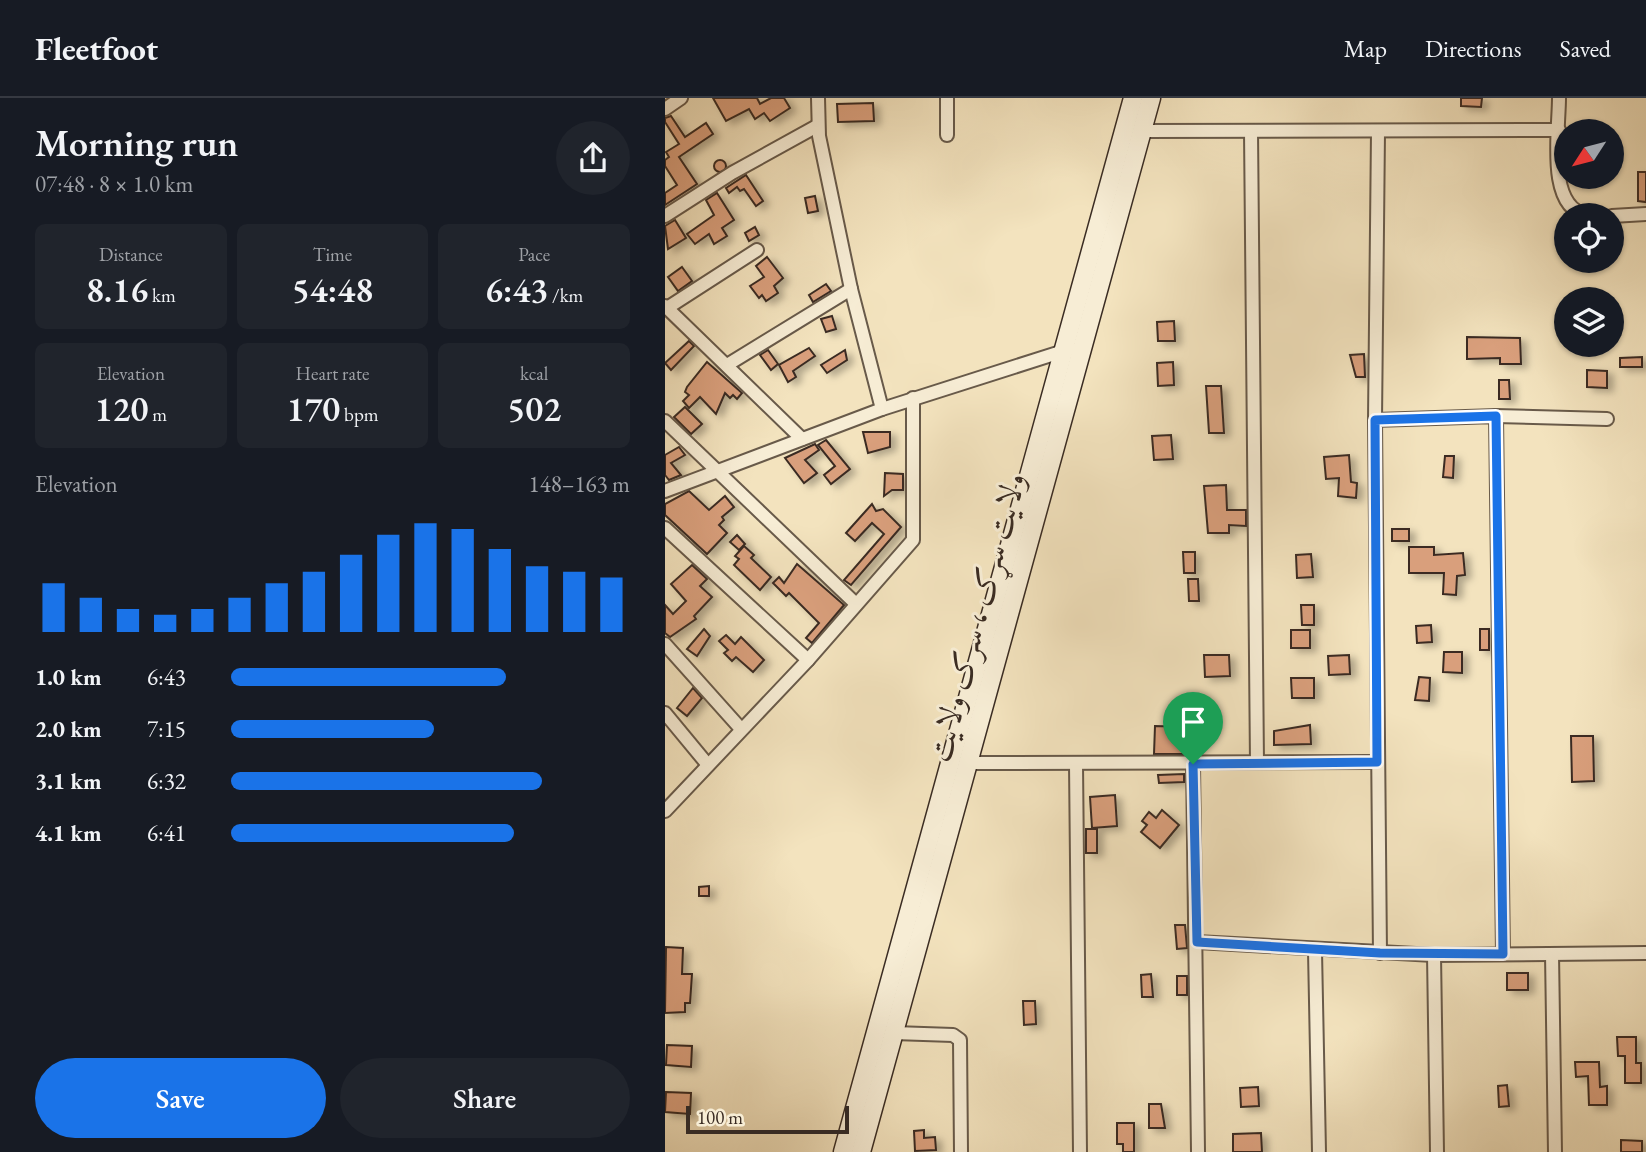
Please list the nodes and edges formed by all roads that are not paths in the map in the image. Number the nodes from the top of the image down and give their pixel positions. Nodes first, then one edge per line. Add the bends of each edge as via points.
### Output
1 (681, 98) edge
2 (818, 98) edge
3 (947, 98) edge
4 (1133, 98) edge
5 (1151, 98) edge
6 (1559, 98) edge
7 (665, 109) edge
8 (1559, 119) edge
9 (817, 126) junction
10 (1554, 130) edge
11 (1141, 131) junction
12 (1251, 131) junction
13 (1378, 132) junction
14 (947, 135) dead end
15 (1646, 214) edge
16 (1624, 215) edge
17 (665, 216) edge
18 (757, 250) dead end
19 (851, 289) junction
20 (666, 307) edge
21 (1072, 349) junction
22 (727, 365) junction
23 (913, 398) junction
24 (882, 409) junction
25 (1496, 416) junction
26 (1607, 419) dead end
27 (1375, 420) junction
28 (665, 421) edge
29 (802, 439) junction
30 (715, 471) junction
31 (665, 491) edge
32 (665, 528) edge
33 (856, 604) junction
34 (665, 644) edge
35 (807, 660) junction
36 (665, 713) edge
37 (741, 729) junction
38 (1257, 762) junction
39 (1377, 762) junction
40 (968, 763) junction
41 (1076, 764) junction
42 (1193, 764) junction
43 (708, 765) junction
44 (665, 811) edge
45 (1197, 942) junction
46 (1315, 951) junction
47 (1380, 953) junction
48 (1646, 953) edge
49 (1503, 954) junction
50 (1552, 954) junction
51 (1434, 955) junction
52 (894, 1033) junction
53 (843, 1152) edge
54 (861, 1152) edge
55 (961, 1152) edge
56 (1080, 1152) edge
57 (1198, 1152) edge
58 (1319, 1152) edge
59 (1437, 1152) edge
60 (1555, 1152) edge

1 - 7 street
2 - 9 street
3 - 14 street
4 - 21 main road, ولایت سړک ، سرک ولایت
5 - 11 main road, ولایت سړک ، سرک ولایت
6 - 8 street
9 - 17 street
9 - 19 street
10 - 13 street
11 - 12 street
11 - 21 main road, ولایت سړک ، سرک ولایت
12 - 13 street
12 - 38 street
13 - 27 street
15 - 16 street
18 - 20 street
19 - 22 street
19 - 24 street
20 - 22 street
21 - 23 street
21 - 40 main road, ولایت سړک ، سرک ولایت
21 - 53 main road, ولایت سړک ، سرک ولایت
22 - 29 street
23 - 24 street
23 - 33 street via 913,540
24 - 29 street
25 - 26 street
25 - 27 street
25 - 49 street
27 - 39 street
28 - 30 street
29 - 30 street
30 - 31 street
30 - 33 street
32 - 35 street
33 - 35 street
34 - 37 street
35 - 37 street
36 - 43 street
37 - 43 street
38 - 39 street
38 - 42 street
39 - 47 street
40 - 41 street
40 - 52 main road, ولایت سړک ، سرک ولایت
41 - 42 street
41 - 56 street
42 - 45 street
43 - 44 street
45 - 46 street
45 - 57 street
46 - 47 street
46 - 58 street
47 - 51 street
48 - 50 street
49 - 50 street
49 - 51 street
50 - 60 street
51 - 59 street
52 - 54 main road, ولایت سړک ، سرک ولایت
52 - 55 street via 953,1035 960,1040

